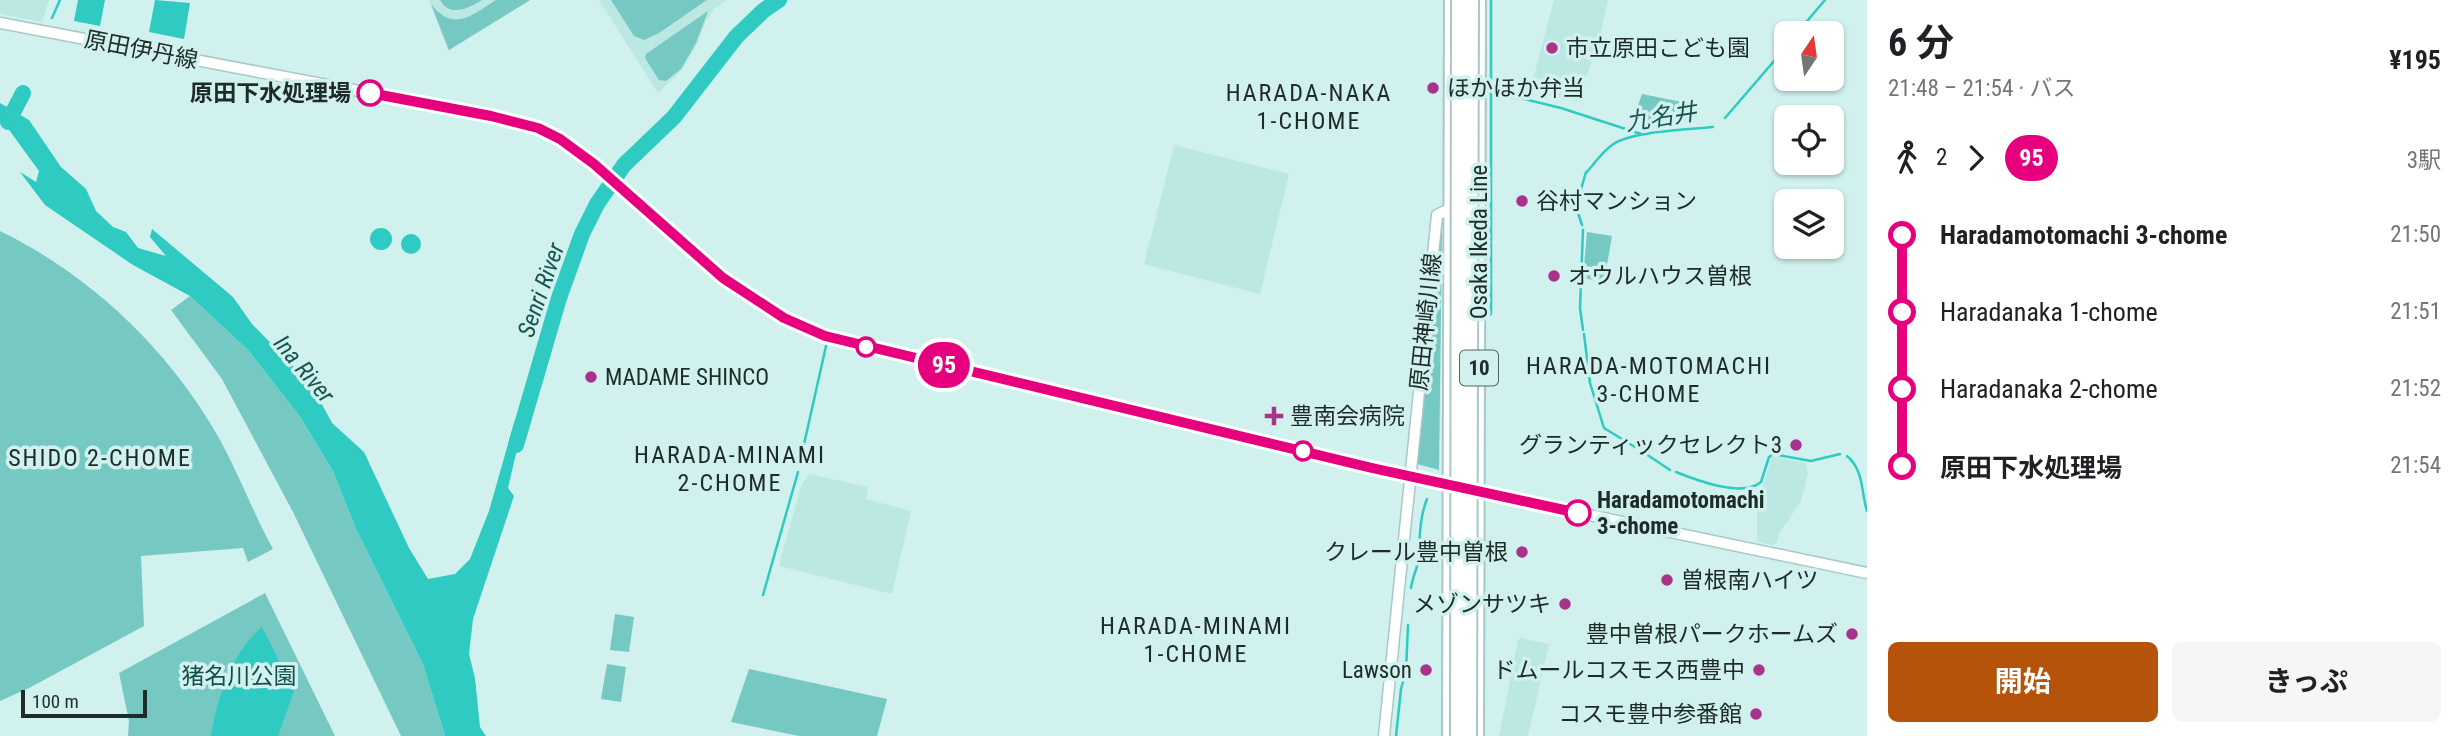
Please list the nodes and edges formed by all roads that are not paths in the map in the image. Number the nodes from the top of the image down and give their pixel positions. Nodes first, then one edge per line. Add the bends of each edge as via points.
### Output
1 (1451, 0) edge
2 (1459, 0) edge
3 (1471, 0) edge
4 (1479, 0) edge
5 (0, 23) edge
6 (1451, 208) junction
7 (1410, 477) junction
8 (1449, 485) junction
9 (1478, 492) junction
10 (1867, 573) edge
11 (1384, 736) edge
12 (1449, 736) edge
13 (1458, 736) edge
14 (1469, 736) edge
15 (1477, 736) edge

1 - 6 main road, Osaka Ikeda Line / 10
2 - 13 highway, bridge
3 - 14 highway, bridge
4 - 9 main road, Osaka Ikeda Line / 10
5 - 7 street, 原田伊丹線 via 538,128 599,169 723,278 784,318 825,336
6 - 7 street, 原田神崎川線 via 1437,215
6 - 8 main road, Osaka Ikeda Line / 10
7 - 8 street, 原田伊丹線
7 - 11 street, 原田神崎川線
8 - 9 street, 原田伊丹線
8 - 12 main road, Osaka Ikeda Line / 10
9 - 10 street, 原田伊丹線
9 - 15 main road, Osaka Ikeda Line / 10

